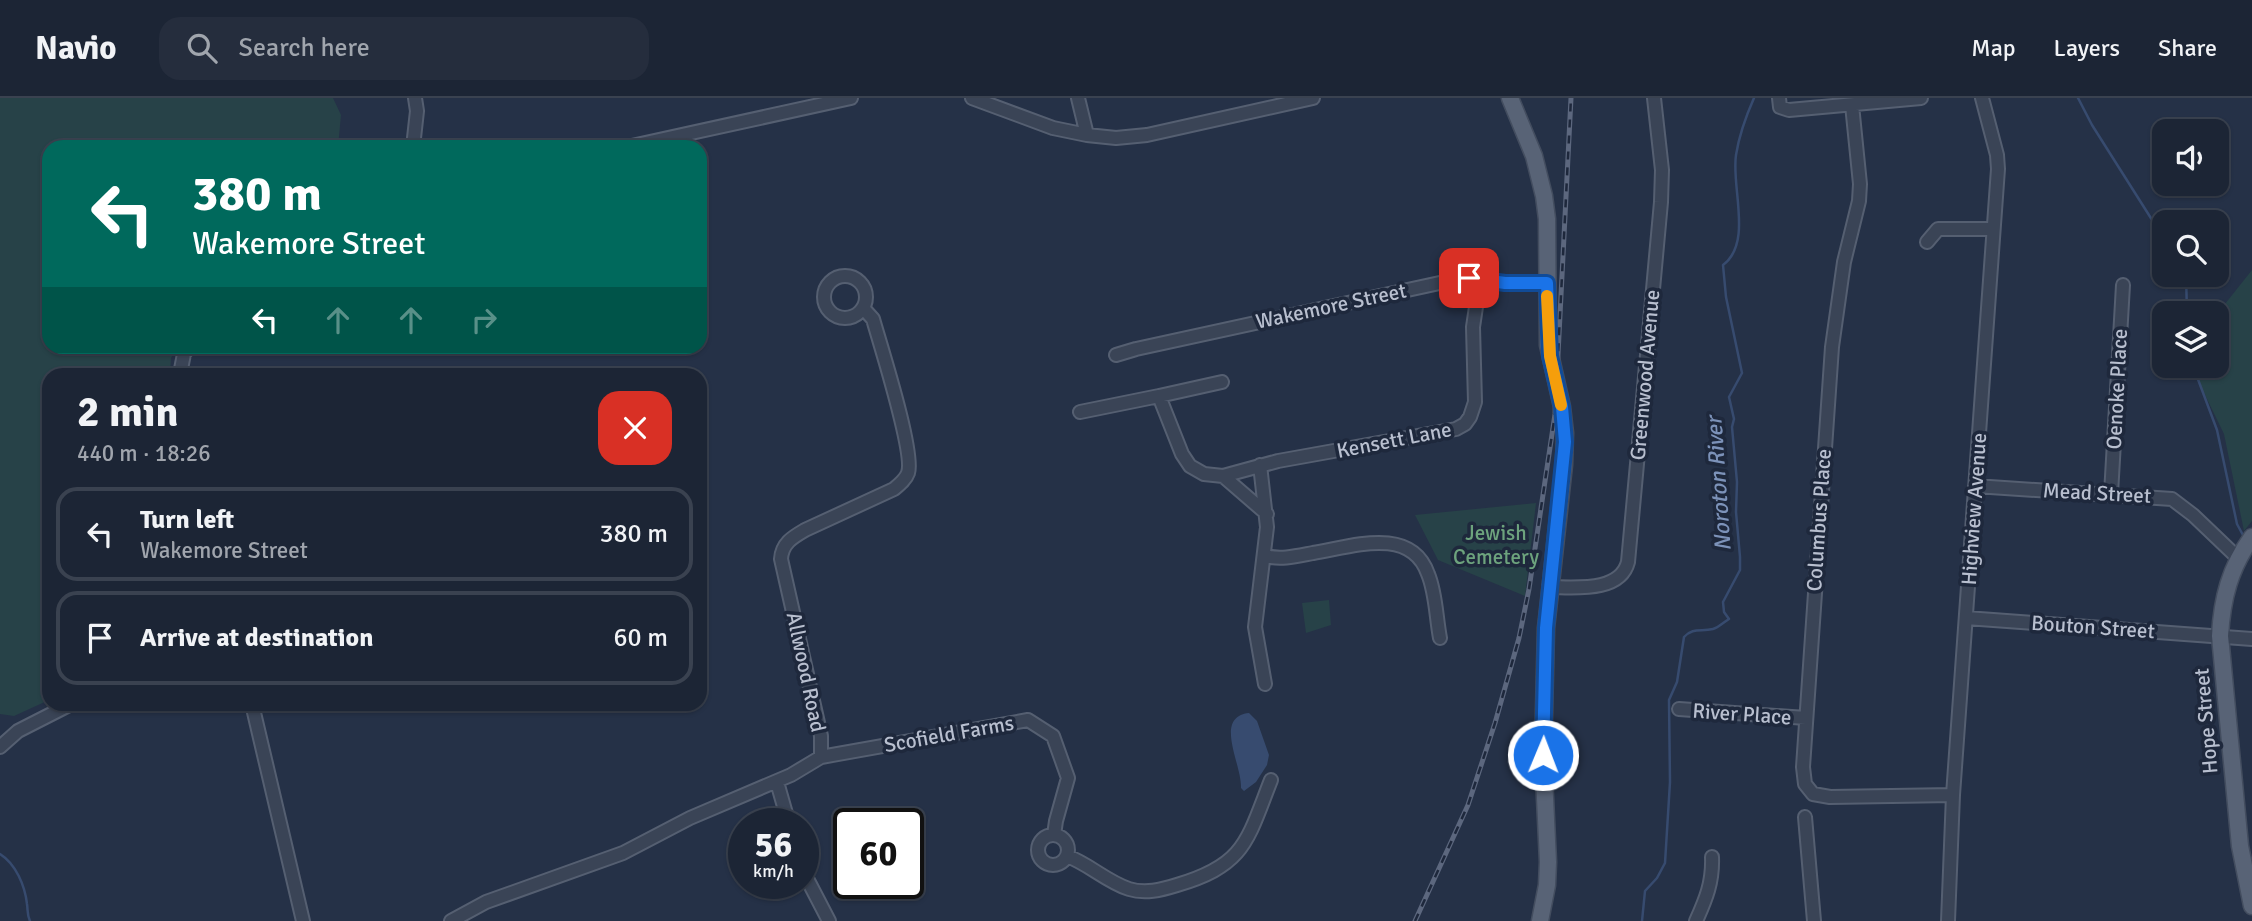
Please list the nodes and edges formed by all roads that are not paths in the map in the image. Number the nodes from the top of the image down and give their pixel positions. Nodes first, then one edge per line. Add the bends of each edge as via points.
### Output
1 (415, 98) edge
2 (851, 98) edge
3 (972, 98) edge
4 (1078, 98) edge
5 (1313, 98) edge
6 (1510, 98) edge
7 (1654, 98) edge
8 (1921, 98) edge
9 (1982, 98) edge
10 (1779, 102) edge
11 (1852, 105) junction
12 (1087, 135) junction
13 (414, 140) edge
14 (659, 140) edge
15 (1992, 229) junction
16 (1927, 242) dead end
17 (1480, 281) junction
18 (1547, 283) junction
19 (2123, 285) dead end
20 (863, 308) dead end
21 (1116, 355) dead end
22 (1222, 383) dead end
23 (1159, 396) junction
24 (1080, 412) dead end
25 (1260, 465) junction
26 (1223, 476) junction
27 (1975, 486) junction
28 (2110, 494) junction
29 (1267, 514) junction
30 (2252, 537) edge
31 (1265, 556) junction
32 (2238, 558) junction
33 (1549, 587) junction
34 (1966, 618) junction
35 (2220, 636) junction
36 (1440, 638) dead end
37 (2252, 639) edge
38 (1265, 684) dead end
39 (1679, 709) dead end
40 (57, 711) edge
41 (254, 711) edge
42 (1806, 718) junction
43 (0, 747) edge
44 (821, 757) junction
45 (1271, 780) dead end
46 (777, 782) junction
47 (1953, 795) junction
48 (784, 808) edge
49 (1805, 817) dead end
50 (1054, 835) junction
51 (1068, 856) junction
52 (1712, 857) dead end
53 (817, 899) edge
54 (2252, 906) edge
55 (303, 921) edge
56 (451, 921) edge
57 (829, 921) edge
58 (1539, 921) edge
59 (1696, 921) edge
60 (1814, 921) edge
61 (1948, 921) edge

1 - 13 street
2 - 14 street
3 - 12 street via 1053,128
4 - 12 street
5 - 12 street via 1147,135
6 - 18 main road via 1542,185
7 - 33 street, Greenwood Avenue via 1662,193 1628,562 1622,575 1611,582
8 - 11 street
9 - 15 street, Highview Avenue via 1997,161
10 - 11 street via 1784,110
11 - 42 street, Columbus Place via 1859,201 1844,262 1832,347
15 - 16 street via 1938,229
15 - 27 street, Highview Avenue
17 - 18 street, Wakemore Street
17 - 21 street, Wakemore Street via 1447,281
17 - 25 street, Kensett Lane via 1473,327 1475,402 1465,424 1447,432
18 - 33 main road via 1550,356 1565,442
19 - 28 street, Oenoke Place
20 - 44 street, Allwood Road via 873,319 909,465 904,480 894,489 793,537 781,551 821,736
22 - 23 street
23 - 24 street
23 - 26 street via 1190,466 1204,474
25 - 26 street, Kensett Lane
25 - 29 street
26 - 29 street
27 - 28 street, Mead Street
27 - 34 street, Highview Avenue
28 - 32 street, Mead Street via 2172,499
29 - 31 street
30 - 32 main road, Hope Street
31 - 36 street via 1282,558 1381,542 1405,546 1428,572
31 - 38 street via 1255,627
32 - 35 main road, Hope Street via 2224,594
33 - 58 main road via 1543,755 1548,862
34 - 35 street, Bouton Street
34 - 47 street, Highview Avenue
35 - 37 street, Bouton Street
35 - 54 main road, Hope Street via 2240,846
39 - 42 street, River Place
40 - 43 street via 18,731
41 - 55 street
42 - 47 street, Columbus Place via 1803,766 1805,784 1813,794
44 - 46 street, Allwood Road
44 - 50 street, Scofield Farms via 1028,720 1053,736 1068,778
45 - 51 street via 1242,849 1216,871 1197,879 1136,891
46 - 48 street
46 - 56 street, Allwood Road via 623,852 486,902
47 - 61 street, Highview Avenue
49 - 60 street
50 - 51 street via 1066,842
50 - 51 street, Scofield Farms via 1041,842 1040,857 1052,865
52 - 59 street via 1710,888
53 - 57 street

